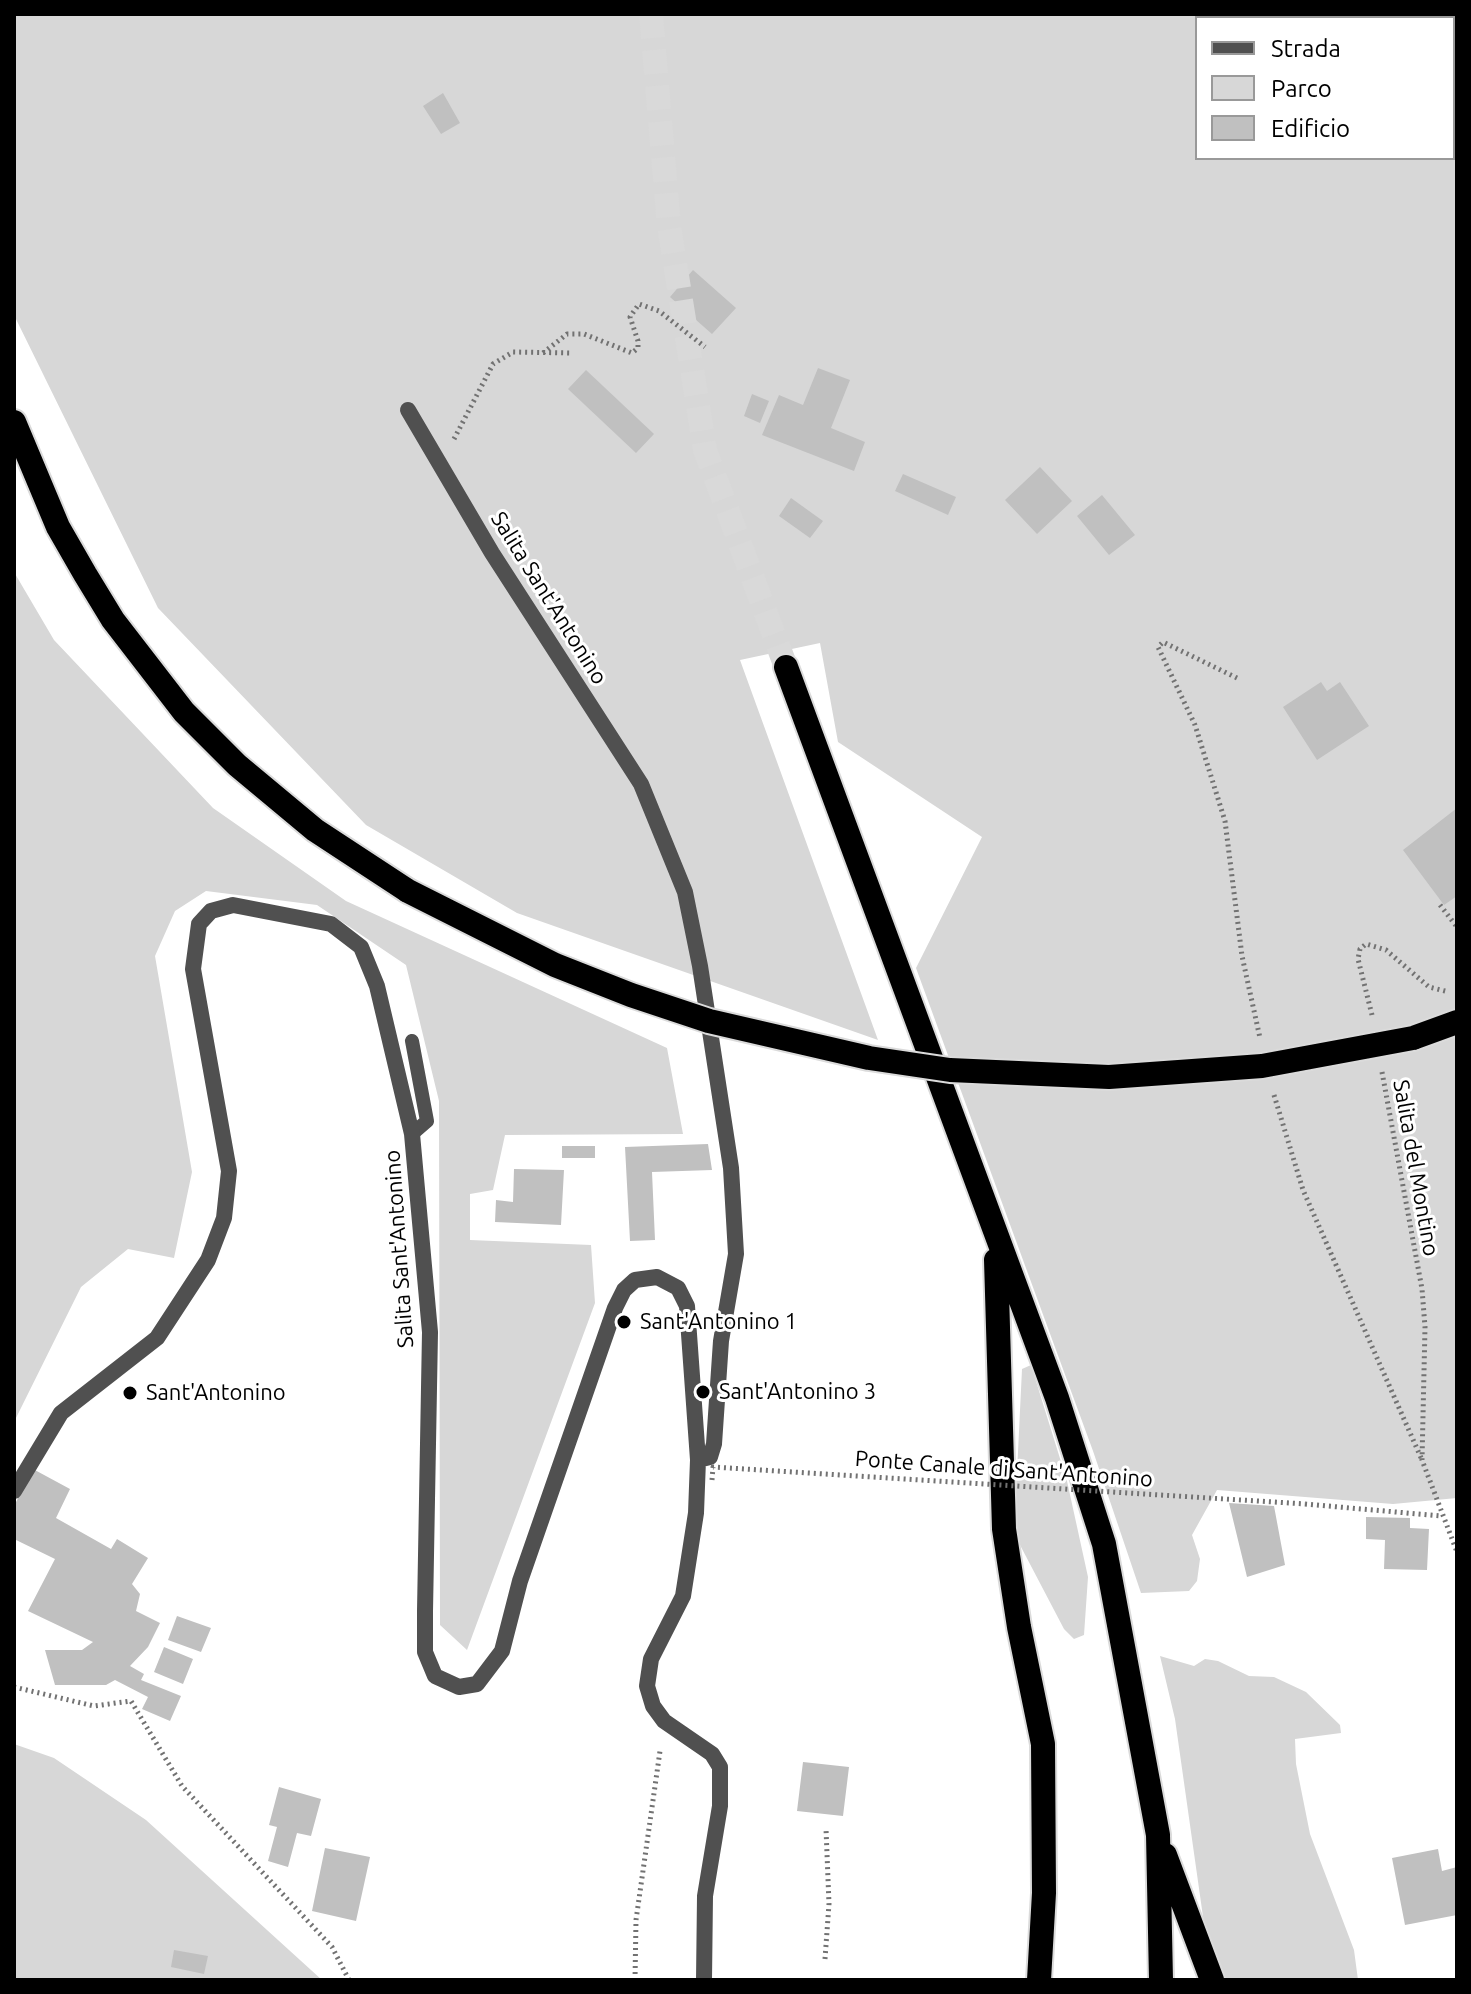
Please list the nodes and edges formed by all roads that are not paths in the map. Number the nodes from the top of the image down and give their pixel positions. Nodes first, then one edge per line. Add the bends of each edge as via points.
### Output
1 (408, 410) dead end
2 (14, 422) edge
3 (786, 667) tunnel mouth
4 (1457, 1022) edge
5 (412, 1041) dead end
6 (412, 1134) junction
7 (995, 1238) junction
8 (698, 1460) junction
9 (14, 1491) edge
10 (1158, 1835) junction
11 (704, 1980) edge
12 (1039, 1980) edge
13 (1161, 1980) edge
14 (1212, 1980) edge

1 - 8 street, Salita Sant'Antonino via 641,784 685,892 728,1152 736,1254 721,1341 714,1444 710,1457
2 - 4 highway, bridge via 58,527 85,574 113,620 184,712 315,830 408,891 555,965 631,995 789,1042 950,1070 1109,1077 1262,1066 1413,1038
3 - 7 highway
5 - 6 lane via 427,1121
6 - 8 street, Salita Sant'Antonino via 430,1332 425,1652 435,1676 459,1687 477,1684 502,1651 520,1581 615,1308 635,1280 657,1277 678,1288 687,1306
6 - 9 street, Salita Sant'Antonino via 377,986 361,947 331,924 233,905 211,911 199,924 193,969 229,1171 224,1218 208,1260 157,1338 61,1413
7 - 10 highway via 1057,1398 1104,1544
7 - 12 highway via 1004,1529 1043,1744
8 - 11 street, Salita Sant'Antonino via 683,1596 656,1647 648,1675 649,1696 664,1721 712,1754 720,1767 720,1806 705,1896
10 - 13 highway
10 - 14 highway

